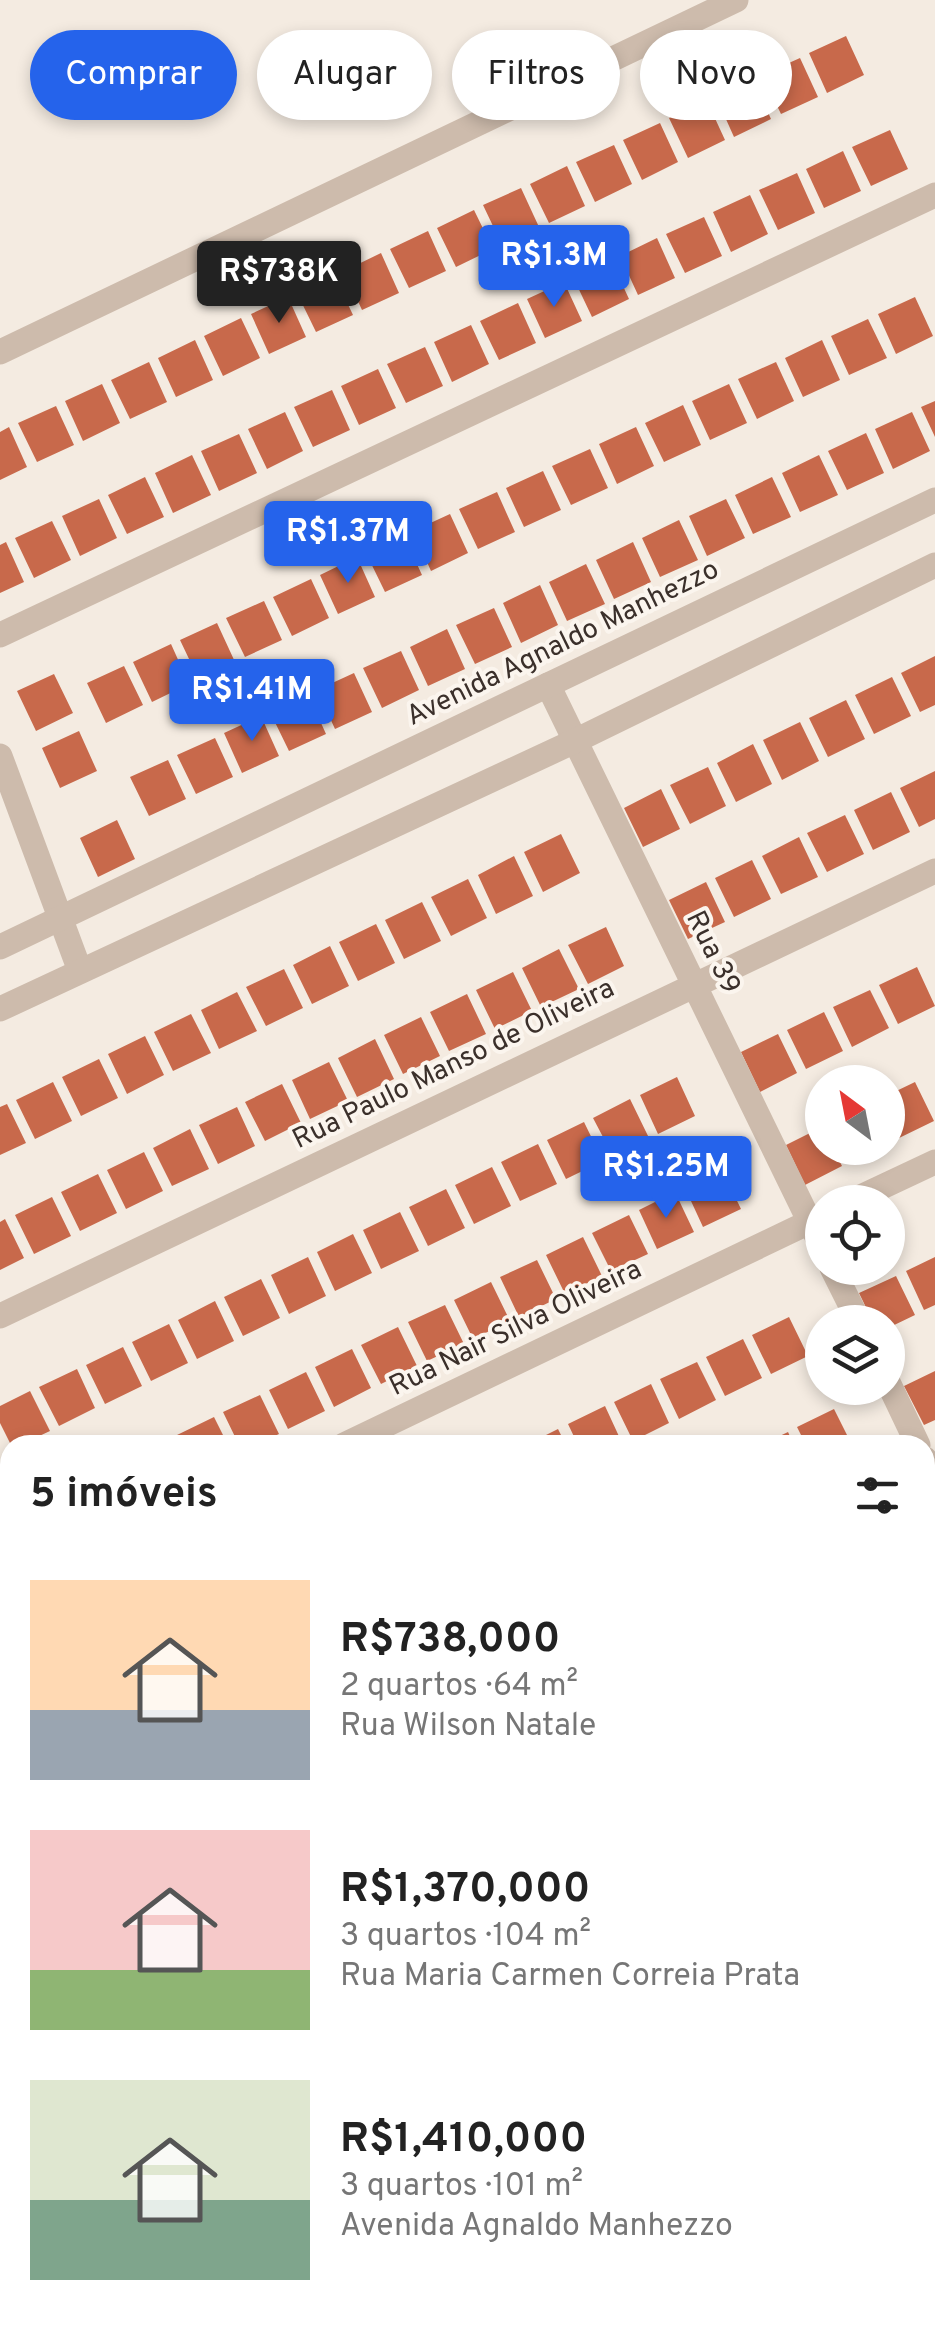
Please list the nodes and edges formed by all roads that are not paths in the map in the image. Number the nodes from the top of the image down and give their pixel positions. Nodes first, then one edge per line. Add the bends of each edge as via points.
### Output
1 (736, 0) edge
2 (935, 195) edge
3 (0, 352) edge
4 (935, 500) edge
5 (935, 565) edge
6 (0, 635) edge
7 (548, 685) junction
8 (574, 741) junction
9 (0, 756) edge
10 (935, 870) edge
11 (58, 918) junction
12 (0, 947) edge
13 (80, 971) junction
14 (693, 983) junction
15 (0, 1009) edge
16 (935, 1162) edge
17 (886, 1185) edge
18 (805, 1197) edge
19 (805, 1223) edge
20 (0, 1316) edge
21 (899, 1405) edge
22 (365, 1435) edge
23 (913, 1435) edge

1 - 3 street
2 - 6 street
4 - 7 street, Avenida Agnaldo Manhezzo
5 - 8 street
7 - 8 street, Rua 39
7 - 11 street, Avenida Agnaldo Manhezzo
8 - 13 street
8 - 14 street, Rua 39
9 - 11 street
10 - 14 street, Rua Paulo Manso de Oliveira
11 - 12 street, Avenida Agnaldo Manhezzo
11 - 13 street
13 - 15 street
14 - 18 street, Rua 39
14 - 20 street, Rua Paulo Manso de Oliveira
16 - 17 street
19 - 22 street, Rua Nair Silva Oliveira
21 - 23 street

